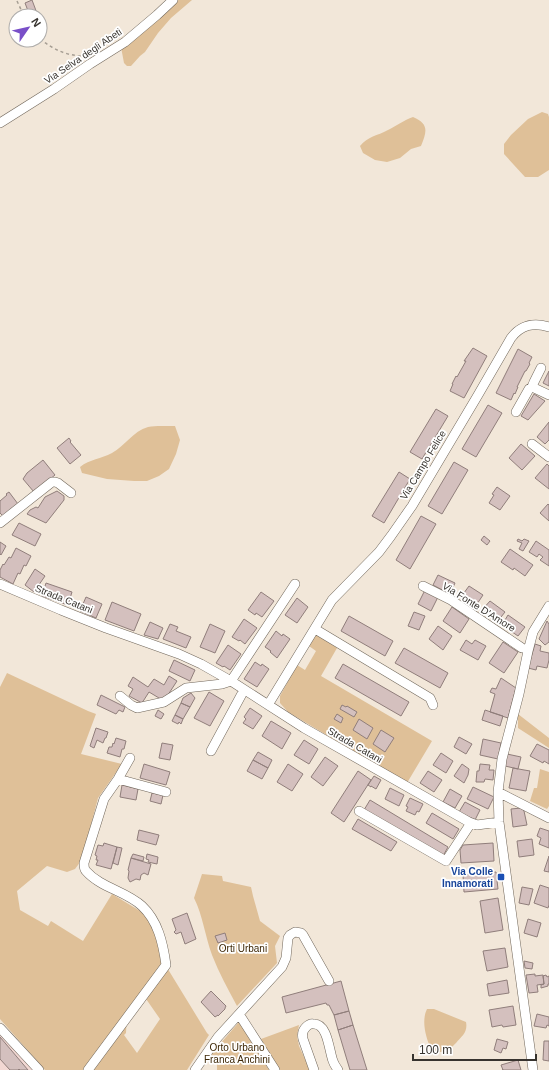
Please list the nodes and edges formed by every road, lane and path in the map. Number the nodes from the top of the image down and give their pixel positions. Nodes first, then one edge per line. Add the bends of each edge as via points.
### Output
1 (173, 0) edge
2 (48, 45) edge
3 (87, 56) dead end
4 (0, 123) edge
5 (549, 327) edge
6 (541, 368) dead end
7 (532, 387) junction
8 (549, 395) edge
9 (516, 412) dead end
10 (532, 444) dead end
11 (549, 456) edge
12 (70, 493) dead end
13 (0, 523) edge
14 (0, 584) edge
15 (294, 584) dead end
16 (423, 586) dead end
17 (549, 606) edge
18 (315, 629) junction
19 (533, 632) junction
20 (522, 648) junction
21 (522, 678) junction
22 (231, 681) junction
23 (244, 690) junction
24 (120, 696) dead end
25 (268, 705) junction
26 (433, 706) dead end
27 (211, 751) dead end
28 (130, 758) dead end
29 (118, 778) junction
30 (166, 792) dead end
31 (498, 792) junction
32 (359, 811) dead end
33 (549, 818) edge
34 (499, 822) junction
35 (471, 823) junction
36 (329, 981) dead end
37 (239, 1014) junction
38 (0, 1028) edge
39 (39, 1070) edge
40 (88, 1070) edge
41 (195, 1070) edge
42 (275, 1070) edge
43 (314, 1070) edge
44 (338, 1070) edge
45 (533, 1070) edge

1 - 4 street, Via Selva degli Abeti via 125,42
2 - 3 path via 66,54
5 - 18 street, Via Campo Felice via 536,324 527,326 512,336 412,506 379,552 332,600
6 - 7 street
7 - 8 street
7 - 9 street
10 - 11 street
12 - 13 street via 58,483 52,482
14 - 22 street, Strada Catani via 106,628 185,656
15 - 22 street
16 - 20 street, Via Fonte D'Amore via 451,600
17 - 19 street
18 - 25 street, Via Campo Felice
18 - 26 street via 430,698
19 - 20 street
19 - 21 street
20 - 21 street via 519,675
21 - 31 street via 502,759
22 - 23 street, Strada Catani
22 - 24 street via 186,688 164,702 137,708
23 - 25 street, Strada Catani
23 - 27 street
25 - 35 street, Strada Catani
28 - 29 street
29 - 30 street
29 - 40 street via 104,799 84,867 98,880 135,900 147,912 160,935 166,965
31 - 33 street
31 - 34 street
32 - 35 street via 446,861
34 - 35 street, Strada Catani via 477,825
34 - 45 street
36 - 37 street via 305,937 301,933 292,933 288,938 286,958 282,967
37 - 41 street via 218,1037
37 - 42 street
38 - 39 street
43 - 44 street via 302,1035 306,1027 314,1024 320,1025 324,1030 333,1062

